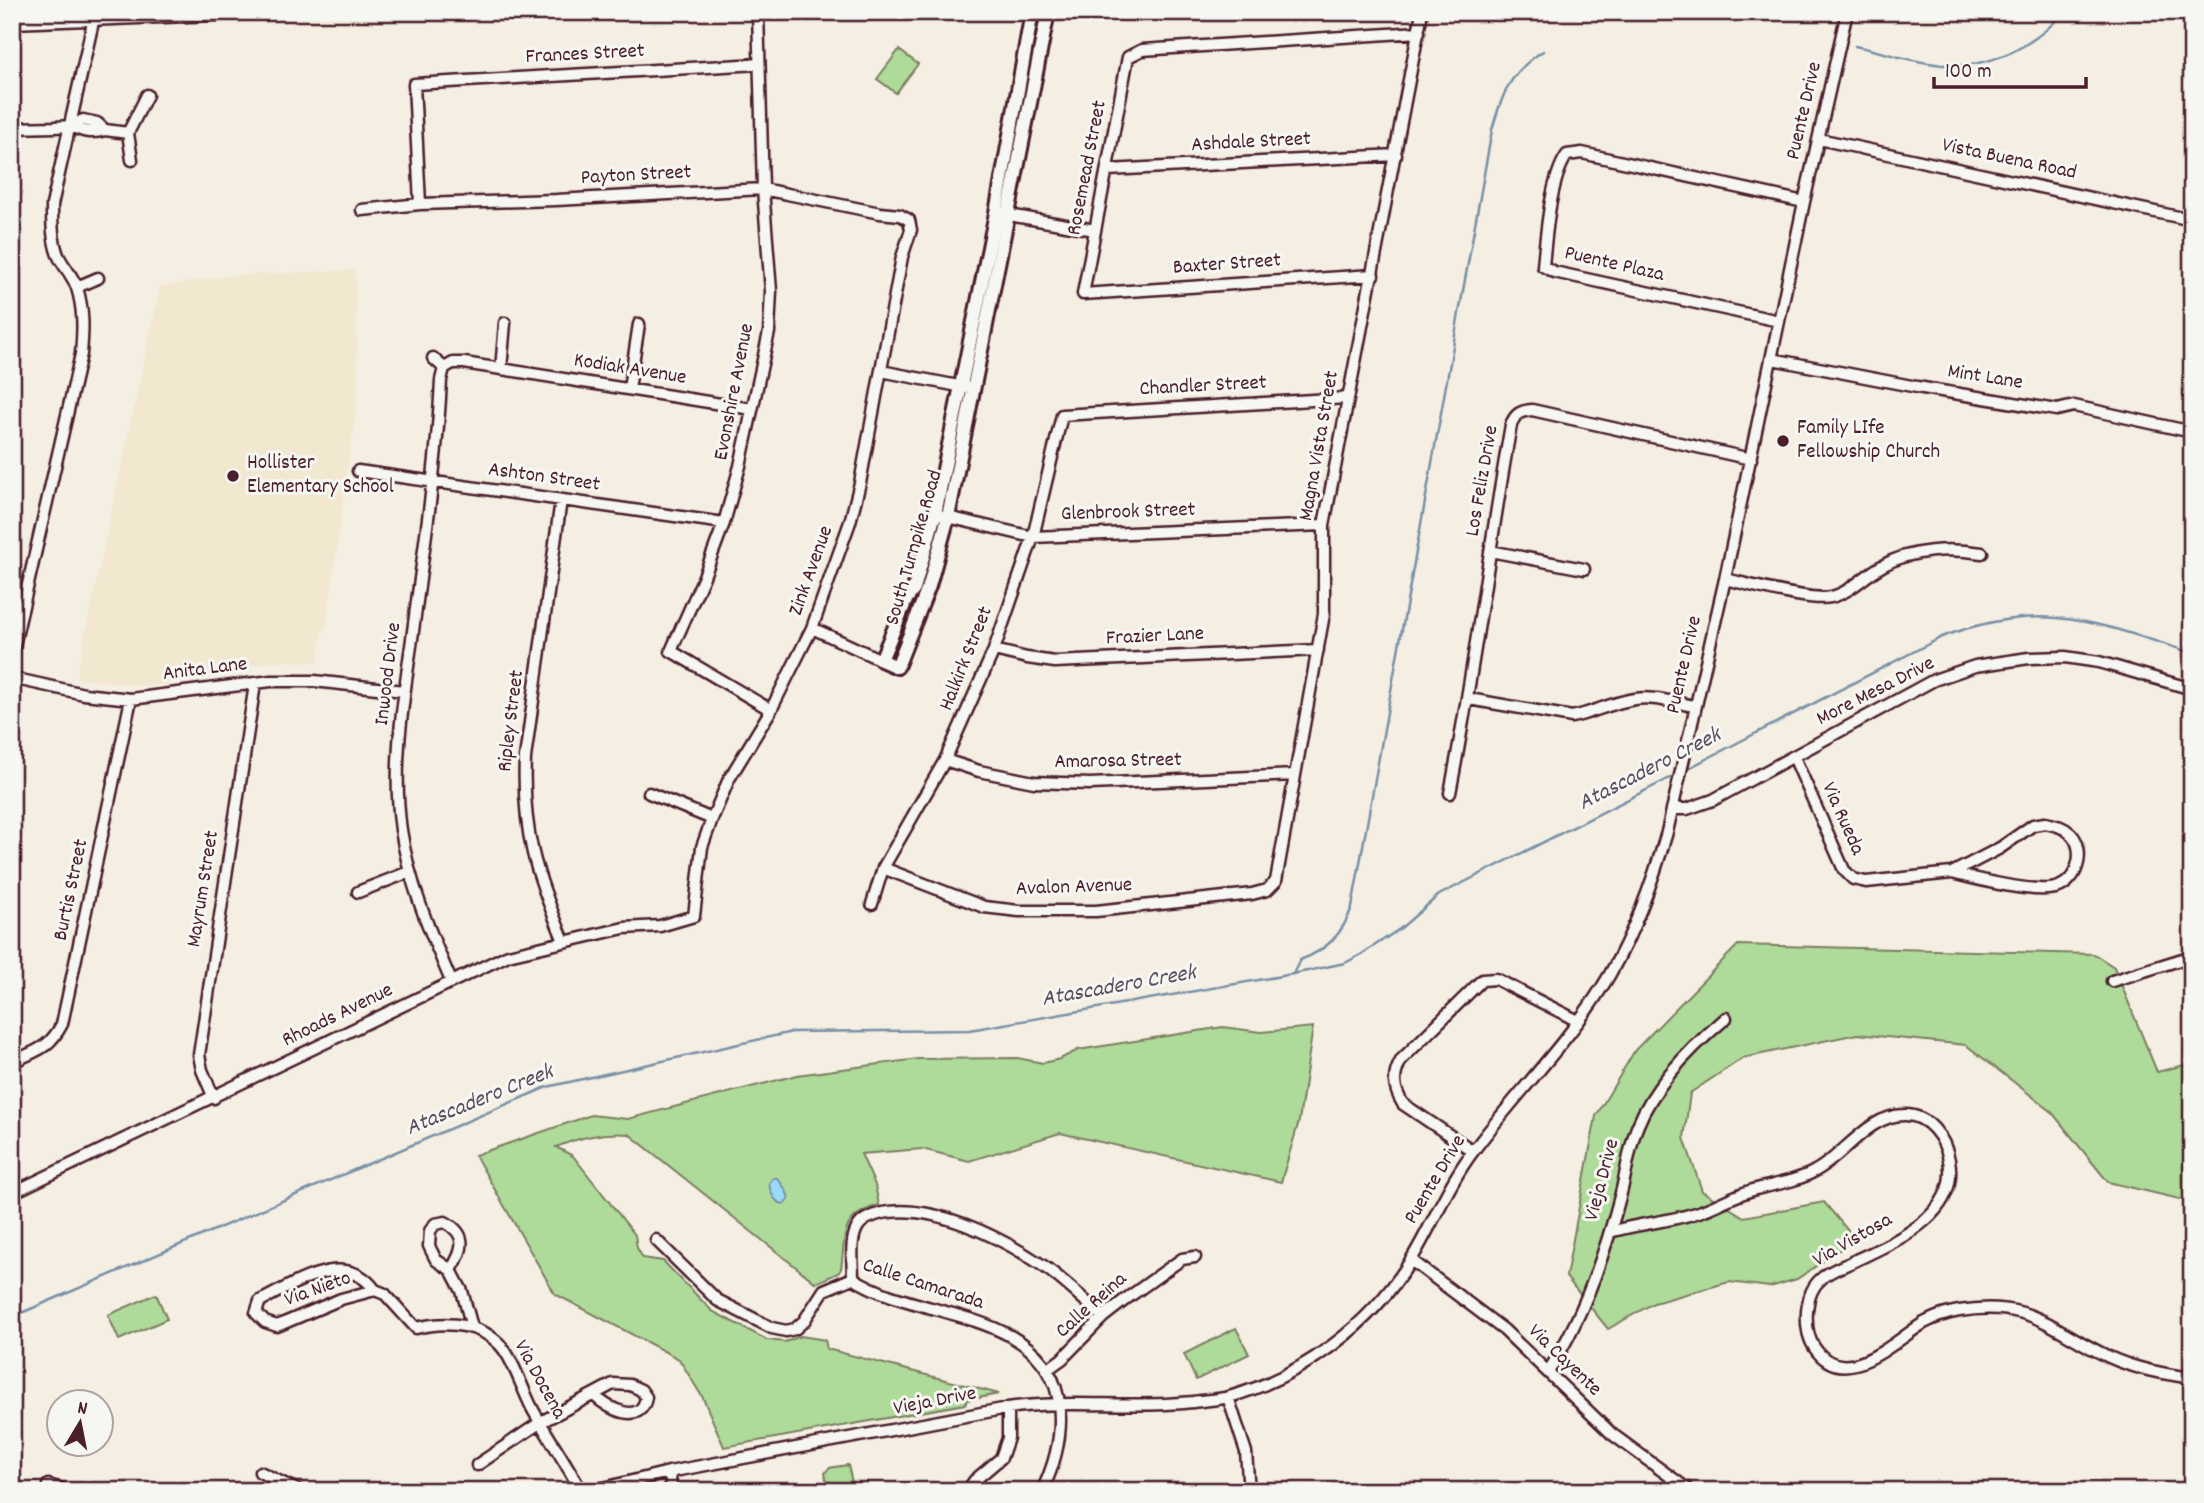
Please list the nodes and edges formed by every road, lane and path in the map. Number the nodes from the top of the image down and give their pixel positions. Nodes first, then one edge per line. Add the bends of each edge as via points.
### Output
1 (240, 12) edge
2 (758, 12) edge
3 (1032, 12) edge
4 (1048, 12) edge
5 (1422, 12) edge
6 (1847, 12) edge
7 (95, 15) edge
8 (12, 21) edge
9 (1419, 32) junction
10 (759, 64) junction
11 (147, 95) dead end
12 (71, 126) junction
13 (12, 128) edge
14 (128, 133) junction
15 (1819, 139) junction
16 (1396, 155) junction
17 (132, 160) dead end
18 (1108, 170) junction
19 (763, 189) junction
20 (1804, 202) junction
21 (420, 204) junction
22 (362, 210) dead end
23 (1002, 214) junction
24 (909, 220) joint
25 (2192, 220) edge
26 (1095, 230) junction
27 (1373, 275) junction
28 (98, 278) dead end
29 (76, 287) junction
30 (1083, 294) joint
31 (1779, 321) junction
32 (505, 323) dead end
33 (639, 324) dead end
34 (433, 358) dead end
35 (1772, 359) junction
36 (446, 366) junction
37 (501, 369) junction
38 (881, 371) junction
39 (967, 387) junction
40 (629, 389) junction
41 (1348, 398) junction
42 (1514, 400) dead end
43 (752, 409) junction
44 (1523, 411) junction
45 (1062, 415) joint
46 (2192, 432) edge
47 (1751, 459) junction
48 (358, 471) dead end
49 (433, 481) junction
50 (561, 500) junction
51 (942, 515) junction
52 (724, 523) junction
53 (1324, 525) junction
54 (1032, 537) junction
55 (1490, 551) junction
56 (1982, 553) dead end
57 (1584, 569) dead end
58 (1725, 579) junction
59 (812, 628) junction
60 (994, 650) junction
61 (1318, 650) junction
62 (12, 654) edge
63 (881, 660) joint
64 (12, 678) edge
65 (255, 684) junction
66 (2192, 689) edge
67 (404, 691) junction
68 (131, 699) junction
69 (1469, 699) junction
70 (1694, 706) junction
71 (771, 710) junction
72 (1794, 757) junction
73 (945, 760) junction
74 (1295, 775) junction
75 (649, 793) dead end
76 (1450, 793) dead end
77 (1672, 809) junction
78 (712, 819) junction
79 (883, 868) junction
80 (409, 872) junction
81 (1952, 873) junction
82 (1271, 887) joint
83 (358, 892) dead end
84 (872, 904) dead end
85 (694, 916) joint
86 (564, 941) junction
87 (2192, 956) edge
88 (451, 981) junction
89 (2112, 981) dead end
90 (1726, 1018) dead end
91 (1578, 1021) junction
92 (12, 1062) edge
93 (214, 1098) junction
94 (1472, 1151) junction
95 (12, 1193) edge
96 (1610, 1232) junction
97 (656, 1240) dead end
98 (1195, 1257) dead end
99 (1411, 1260) junction
100 (451, 1270) junction
101 (853, 1278) junction
102 (375, 1290) junction
103 (1103, 1317) junction
104 (472, 1327) junction
105 (1048, 1369) junction
106 (1548, 1372) junction
107 (1286, 1374) joint
108 (2192, 1378) edge
109 (595, 1396) junction
110 (1228, 1398) junction
111 (1059, 1404) junction
112 (1008, 1408) junction
113 (541, 1422) junction
114 (477, 1465) dead end
115 (260, 1472) dead end
116 (669, 1472) junction
117 (48, 1485) dead end
118 (69, 1491) edge
119 (299, 1491) edge
120 (581, 1491) edge
121 (591, 1491) edge
122 (672, 1491) edge
123 (968, 1491) edge
124 (1042, 1491) edge
125 (1249, 1491) edge
126 (1690, 1491) edge

1 - 7 main road
2 - 10 street, Evonshire Avenue
3 - 23 street, South Turnpike Road
4 - 23 street, South Turnpike Road
5 - 9 street, Magna Vista Street
6 - 15 street, Puente Drive
7 - 8 main road
7 - 12 street
9 - 16 street, Magna Vista Street
9 - 18 street, Rosemead Street via 1135,52 1128,57
10 - 19 street, Evonshire Avenue
10 - 21 street, Frances Street via 414,83
11 - 14 street
12 - 13 street
12 - 14 street via 95,133
12 - 29 street via 52,205 52,228 57,254
14 - 17 street
15 - 20 street, Puente Drive
15 - 25 street, Vista Buena Road
16 - 18 street, Ashdale Street
16 - 27 street, Magna Vista Street
18 - 26 street, Rosemead Street
19 - 21 street, Payton Street
19 - 24 street, Payton Street
19 - 43 street, Evonshire Avenue via 771,291 769,331
20 - 31 street, Puente Drive
20 - 31 street, Puente Plaza via 1582,153 1564,153 1560,165 1539,269
21 - 22 street, Payton Street
23 - 26 street
23 - 39 street, South Turnpike Road
24 - 38 street, Zink Avenue via 911,230
26 - 30 street, Rosemead Street
27 - 30 street, Baxter Street
27 - 41 street, Magna Vista Street
28 - 29 street
29 - 62 street via 83,330 80,354
31 - 35 street, Puente Drive
32 - 37 street
33 - 40 street
34 - 36 street
35 - 46 street, Mint Lane via 2057,410 2074,406
35 - 47 street, Puente Drive
36 - 37 street, Kodiak Avenue via 464,363
36 - 49 street, Inwood Drive
37 - 40 street, Kodiak Avenue
38 - 39 street
38 - 59 street, Zink Avenue via 854,509
39 - 51 street, South Turnpike Road
40 - 43 street, Kodiak Avenue
41 - 45 street, Chandler Street
41 - 53 street, Magna Vista Street
42 - 44 street
43 - 52 street, Evonshire Avenue
44 - 47 street, Los Feliz Drive
44 - 55 street, Los Feliz Drive via 1511,425
45 - 54 street, Halkirk Street
47 - 58 street, Puente Drive
48 - 49 street, Ashton Street
49 - 50 street, Ashton Street
49 - 67 street, Inwood Drive
50 - 52 street, Ashton Street
50 - 86 street, Ripley Street via 524,785 530,846
51 - 54 street, Glenbrook Street
51 - 63 street, South Turnpike Road via 929,586 897,667
52 - 71 street, Evonshire Avenue via 703,579 666,652
53 - 54 street, Glenbrook Street
53 - 61 street, Magna Vista Street via 1324,614
54 - 60 street, Halkirk Street
55 - 57 street
55 - 69 street, Los Feliz Drive
56 - 58 street via 1958,549 1917,553 1883,565 1829,598
58 - 70 street, Puente Drive
59 - 63 street
59 - 71 street, Zink Avenue
60 - 61 street, Frazier Lane via 1055,662
60 - 73 street, Halkirk Street
61 - 74 street, Magna Vista Street
64 - 68 street, Anita Lane
65 - 67 street, Anita Lane via 314,681
65 - 68 street, Anita Lane
65 - 93 street, Mayrum Street via 200,1055
66 - 72 street, More Mesa Drive via 2099,662 2064,657 1989,664 1934,680
67 - 80 street, Inwood Drive via 398,775
68 - 92 street, Burtis Street via 62,1024 44,1047
69 - 70 street via 1572,717 1633,699
69 - 76 street, Los Feliz Drive
70 - 77 street, Puente Drive
71 - 78 street, Zink Avenue via 729,779
72 - 77 street, More Mesa Drive via 1713,800
72 - 81 street, Via Rueda via 1844,870 1853,879 1866,882
73 - 74 street, Amarosa Street via 1034,782 1090,784
73 - 79 street, Halkirk Street
74 - 82 street, Magna Vista Street via 1278,872
75 - 78 street
77 - 91 street, Puente Drive via 1644,903 1609,975
78 - 85 street, Zink Avenue via 702,847
79 - 82 street, Avalon Avenue via 984,907 1019,911 1096,911 1252,894
79 - 84 street, Halkirk Street
80 - 83 street
80 - 88 street, Inwood Drive
81 - 81 street, Via Rueda via 1996,883 2059,887 2071,879 2078,849 2071,834 2059,825 2033,825
85 - 86 street, Rhoads Avenue
86 - 88 street, Rhoads Avenue via 508,955
87 - 89 street
88 - 93 street, Rhoads Avenue
90 - 96 street, Vieja Drive via 1651,1099 1632,1142
91 - 94 street, Puente Drive
91 - 94 street via 1488,978 1402,1059 1394,1080 1403,1104
93 - 95 street, Rhoads Avenue
94 - 99 street, Puente Drive
96 - 106 street, Vieja Drive via 1579,1314
96 - 108 street, Via Vistosa via 1698,1213 1751,1190 1804,1176 1891,1116 1919,1117 1945,1145 1951,1177 1948,1190 1937,1209 1896,1240 1822,1277 1807,1304 1806,1323 1819,1353 1844,1366 1858,1365 1941,1316 1996,1309 2044,1320 2129,1364
97 - 101 street, Calle Camarada via 717,1300 786,1331 804,1321 824,1290
98 - 103 street, Calle Reina via 1182,1259
99 - 106 street, Via Cayente via 1504,1330
99 - 107 street, Puente Drive via 1361,1322
100 - 100 street via 461,1254 462,1238 454,1226 435,1224 429,1246 436,1260
100 - 104 street
101 - 103 street via 859,1225 875,1214 911,1210 971,1228 1015,1248 1044,1266
101 - 105 street, Calle Camarada via 865,1286 1004,1331 1020,1340
102 - 102 street, Via Nieto via 350,1270 336,1269 260,1301 256,1313 277,1326
102 - 104 street, Via Nieto via 385,1294 415,1328 451,1323
103 - 105 street, Calle Reina
104 - 113 street, Via Docena via 490,1336 507,1354
105 - 111 street
106 - 126 street, Via Cayente via 1612,1434
107 - 110 street, Vieja Drive
109 - 109 street via 630,1414 645,1407 642,1390 630,1385 614,1384
109 - 113 street
110 - 111 street, Vieja Drive via 1167,1405
110 - 125 street via 1246,1452
111 - 112 street, Vieja Drive
111 - 124 street via 1059,1444
112 - 116 street, Vieja Drive
112 - 123 street via 1008,1438 1001,1458
113 - 114 street
113 - 120 street, Via Docena
115 - 119 street
116 - 121 street, Vieja Drive
116 - 122 street
117 - 118 street

